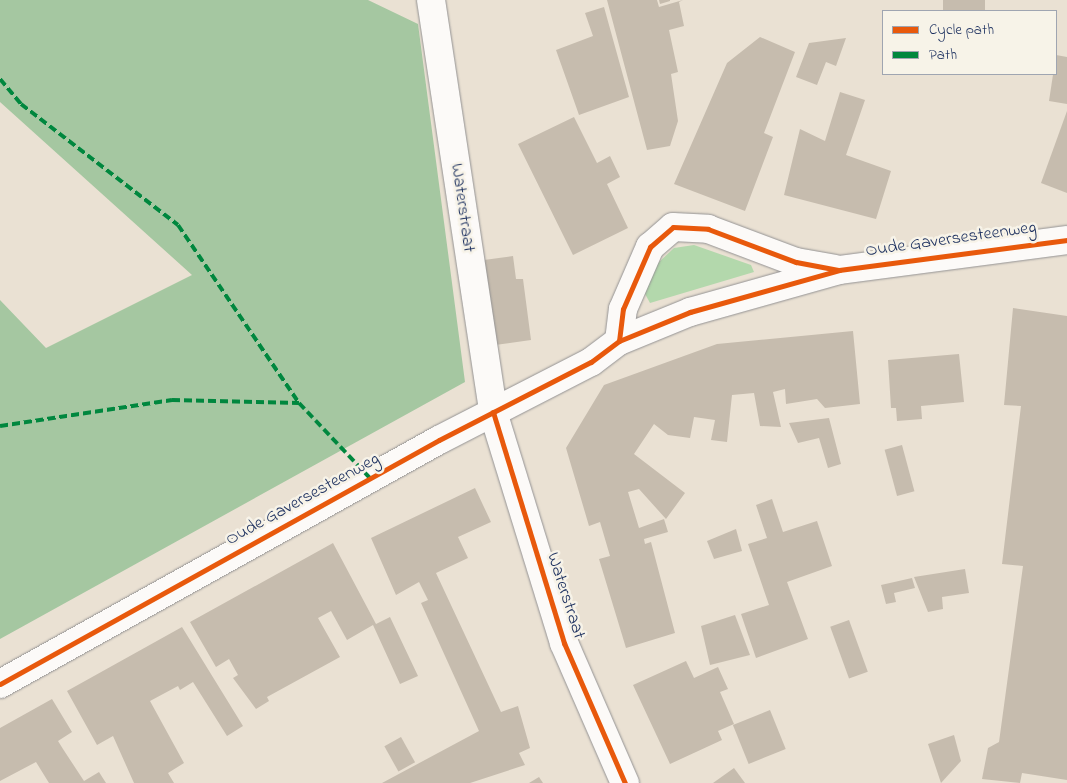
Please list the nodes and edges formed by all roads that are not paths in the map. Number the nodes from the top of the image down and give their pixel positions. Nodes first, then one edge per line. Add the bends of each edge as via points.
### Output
1 (431, 0) edge
2 (1067, 240) edge
3 (840, 270) junction
4 (619, 342) junction
5 (493, 412) junction
6 (0, 684) edge
7 (625, 783) edge

1 - 5 street, Waterstraat
2 - 3 street, Oude Gaversesteenweg
3 - 4 street, Oude Gaversesteenweg via 690,312
3 - 4 street, Oude Gaversesteenweg via 796,262 708,230 673,227 650,246 623,309
4 - 5 street, Oude Gaversesteenweg via 591,362
5 - 6 street, Oude Gaversesteenweg
5 - 7 street, Waterstraat via 564,643

